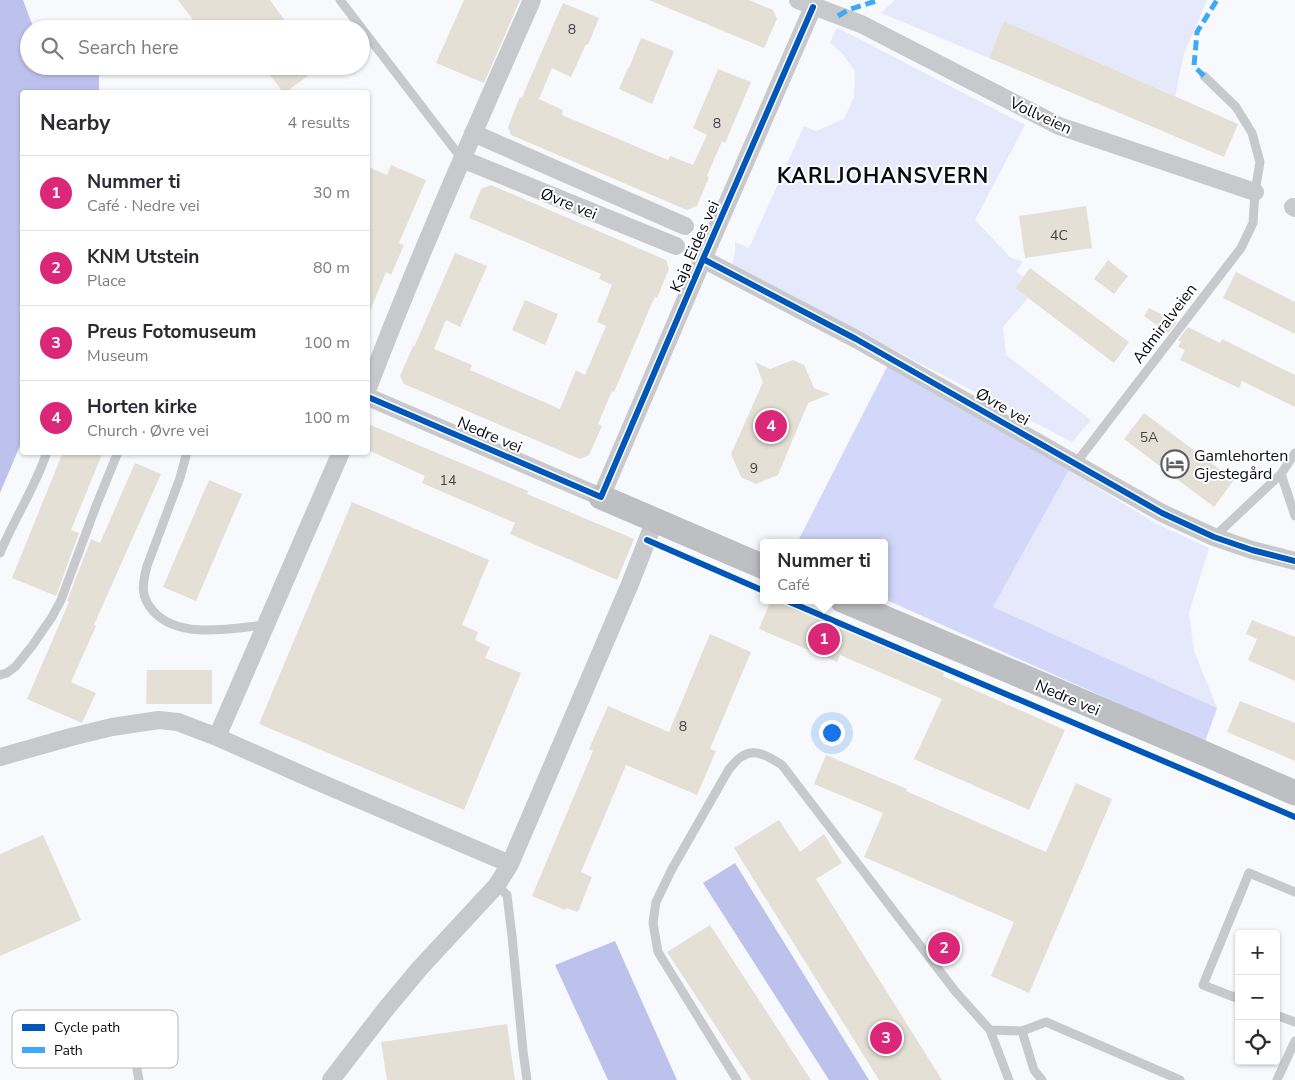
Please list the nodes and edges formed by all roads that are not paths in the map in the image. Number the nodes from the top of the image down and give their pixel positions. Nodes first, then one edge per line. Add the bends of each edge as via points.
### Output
1 (340, 0) edge
2 (532, 0) edge
3 (806, 3) edge
4 (355, 20) edge
5 (370, 39) edge
6 (1204, 76) dead end
7 (473, 133) junction
8 (462, 159) junction
9 (1255, 192) junction
10 (685, 226) dead end
11 (676, 246) dead end
12 (703, 259) junction
13 (370, 383) edge
14 (370, 398) edge
15 (1295, 453) edge
16 (46, 455) edge
17 (117, 455) edge
18 (186, 455) edge
19 (339, 455) edge
20 (1076, 464) junction
21 (1281, 474) junction
22 (601, 497) junction
23 (1295, 516) edge
24 (655, 520) junction
25 (1214, 537) junction
26 (0, 553) edge
27 (1295, 561) edge
28 (760, 565) edge
29 (851, 604) edge
30 (266, 625) junction
31 (0, 675) edge
32 (218, 737) junction
33 (0, 757) edge
34 (1295, 793) edge
35 (510, 864) junction
36 (497, 885) junction
37 (1295, 892) edge
38 (1235, 997) edge
39 (1280, 1016) edge
40 (1295, 1022) edge
41 (990, 1030) junction
42 (1022, 1031) junction
43 (1295, 1044) edge
44 (137, 1068) dead end
45 (139, 1080) edge
46 (331, 1080) edge
47 (527, 1080) edge
48 (736, 1080) edge
49 (1009, 1080) edge
50 (1042, 1080) edge
51 (1180, 1080) edge
52 (1277, 1080) edge

1 - 4 lane
2 - 7 street
3 - 9 street, Vollveien via 861,24 1059,126
3 - 12 street, Kaja Eides vei
5 - 8 lane
6 - 9 lane, Admiralveien via 1236,107 1252,133 1260,162
7 - 8 street
7 - 10 street, Øvre vei
8 - 11 street, Øvre vei
8 - 13 street
9 - 20 lane, Admiralveien via 1253,223 1241,248
12 - 20 street, Øvre vei via 856,339
12 - 22 street, Kaja Eides vei
14 - 22 street, Nedre vei
15 - 21 lane
16 - 26 lane
17 - 31 lane via 62,600 16,666
18 - 30 lane via 145,572 144,596 156,615 181,628 212,630
19 - 30 street
20 - 25 street, Øvre vei via 1162,513
21 - 23 lane
21 - 25 lane
22 - 24 main road, Nedre vei
24 - 28 main road, Nedre vei
24 - 35 street
25 - 27 street, Øvre vei
29 - 34 main road, Nedre vei
30 - 32 street
32 - 33 street via 178,722 159,720 112,727
32 - 35 street
35 - 36 street
36 - 46 street via 420,968
36 - 47 lane via 507,895
37 - 38 lane via 1249,873 1203,985
39 - 40 lane
41 - 42 lane
41 - 48 lane via 955,991 782,765 755,752 741,757 729,769 672,869 656,902 653,922 658,952
41 - 49 lane
42 - 50 lane via 1034,1070
42 - 51 lane via 1046,1022
43 - 52 lane
44 - 45 lane

